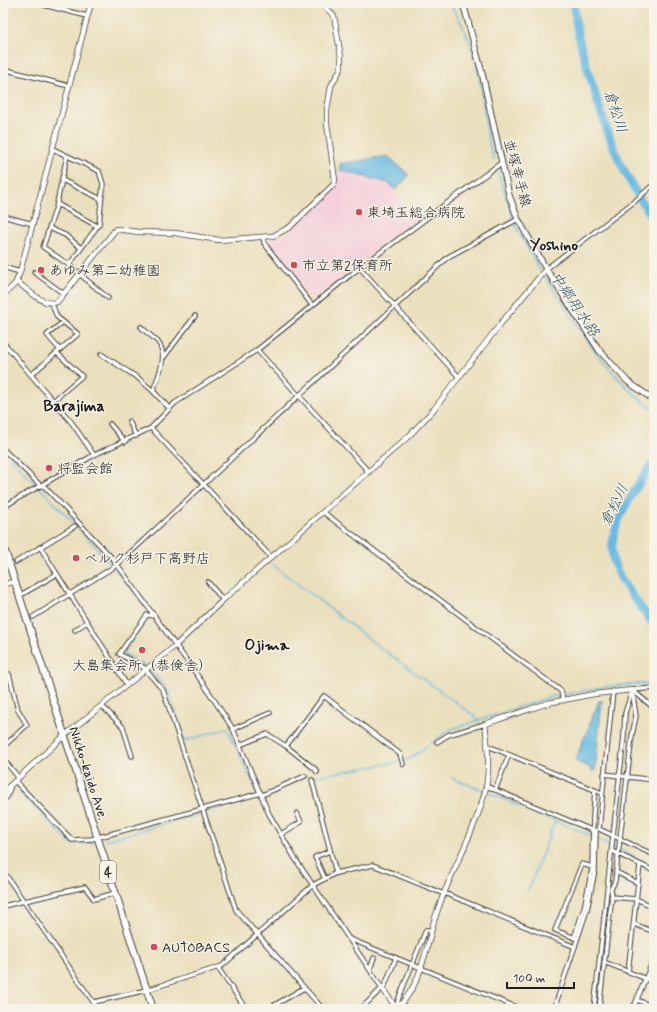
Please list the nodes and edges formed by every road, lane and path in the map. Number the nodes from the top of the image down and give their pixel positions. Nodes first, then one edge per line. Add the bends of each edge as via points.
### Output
1 (36, 3) edge
2 (91, 3) edge
3 (321, 3) edge
4 (463, 3) edge
5 (87, 16) junction
6 (3, 69) edge
7 (69, 86) junction
8 (53, 149) junction
9 (67, 156) junction
10 (501, 163) junction
11 (62, 180) junction
12 (654, 184) edge
13 (318, 191) dead end
14 (323, 195) junction
15 (101, 199) junction
16 (57, 204) junction
17 (3, 216) edge
18 (518, 220) junction
19 (33, 224) junction
20 (97, 226) junction
21 (49, 228) junction
22 (263, 237) junction
23 (81, 248) junction
24 (69, 265) junction
25 (3, 267) edge
26 (360, 268) junction
27 (546, 270) junction
28 (20, 272) junction
29 (34, 272) dead end
30 (79, 275) junction
31 (17, 282) junction
32 (64, 294) junction
33 (3, 296) edge
34 (108, 298) dead end
35 (52, 304) junction
36 (312, 305) junction
37 (394, 307) junction
38 (196, 316) dead end
39 (63, 322) junction
40 (141, 327) dead end
41 (3, 342) edge
42 (257, 350) junction
43 (58, 352) junction
44 (101, 354) dead end
45 (164, 357) junction
46 (31, 375) junction
47 (459, 377) junction
48 (152, 391) junction
49 (300, 395) junction
50 (654, 400) edge
51 (53, 401) junction
52 (169, 408) junction
53 (129, 421) dead end
54 (110, 424) dead end
55 (151, 428) junction
56 (136, 436) junction
57 (125, 442) junction
58 (3, 448) edge
59 (94, 455) junction
60 (369, 472) junction
61 (203, 485) junction
62 (42, 486) junction
63 (3, 507) edge
64 (323, 512) junction
65 (75, 526) dead end
66 (3, 545) edge
67 (40, 547) junction
68 (271, 557) junction
69 (16, 562) dead end
70 (117, 565) junction
71 (57, 574) junction
72 (14, 582) junction
73 (208, 582) dead end
74 (3, 584) edge
75 (69, 594) junction
76 (19, 596) junction
77 (223, 600) junction
78 (155, 616) junction
79 (33, 617) dead end
80 (87, 622) junction
81 (75, 630) dead end
82 (175, 646) junction
83 (146, 670) junction
84 (3, 675) edge
85 (127, 685) junction
86 (654, 688) edge
87 (632, 690) junction
88 (613, 691) junction
89 (562, 700) junction
90 (102, 706) junction
91 (654, 708) edge
92 (270, 713) dead end
93 (485, 724) junction
94 (233, 729) junction
95 (64, 736) junction
96 (437, 742) dead end
97 (240, 745) junction
98 (286, 746) junction
99 (488, 746) junction
100 (3, 747) edge
101 (509, 755) junction
102 (132, 756) dead end
103 (3, 759) edge
104 (403, 764) dead end
105 (317, 772) dead end
106 (604, 774) junction
107 (304, 776) dead end
108 (620, 776) junction
109 (627, 777) junction
110 (17, 780) junction
111 (312, 780) dead end
112 (654, 780) edge
113 (11, 785) junction
114 (486, 786) junction
115 (4, 790) edge
116 (495, 790) junction
117 (595, 791) junction
118 (602, 793) junction
119 (262, 794) junction
120 (3, 800) edge
121 (203, 809) junction
122 (297, 812) dead end
123 (596, 830) junction
124 (281, 834) junction
125 (613, 836) junction
126 (98, 838) junction
127 (620, 839) junction
128 (330, 851) junction
129 (612, 851) junction
130 (618, 854) junction
131 (654, 855) edge
132 (640, 865) junction
133 (592, 867) junction
134 (3, 871) edge
135 (654, 871) edge
136 (616, 872) junction
137 (336, 873) junction
138 (324, 879) junction
139 (607, 880) junction
140 (615, 881) junction
141 (638, 883) junction
142 (313, 885) junction
143 (115, 893) junction
144 (444, 894) junction
145 (612, 896) junction
146 (606, 897) junction
147 (636, 899) junction
148 (24, 901) junction
149 (3, 906) edge
150 (654, 907) edge
151 (634, 924) junction
152 (431, 930) junction
153 (654, 932) edge
154 (257, 934) junction
155 (349, 938) junction
156 (576, 938) junction
157 (574, 947) junction
158 (374, 958) dead end
159 (396, 958) junction
160 (654, 958) edge
161 (599, 960) junction
162 (605, 962) junction
163 (412, 964) junction
164 (218, 968) junction
165 (422, 968) junction
166 (370, 969) junction
167 (628, 972) junction
168 (646, 979) junction
169 (654, 982) edge
170 (304, 988) junction
171 (382, 988) junction
172 (147, 990) junction
173 (637, 1000) junction
174 (94, 1002) junction
175 (654, 1008) edge
176 (98, 1009) edge
177 (153, 1009) edge
178 (246, 1009) edge
179 (268, 1009) edge
180 (322, 1009) edge
181 (361, 1009) edge
182 (397, 1009) edge
183 (521, 1009) edge
184 (554, 1009) edge
185 (594, 1009) edge
186 (599, 1009) edge
187 (633, 1009) edge

1 - 5 street
2 - 5 street
3 - 14 street via 334,16 341,57 341,68 329,85 327,124 335,180
4 - 10 main road, 並塚幸手線 via 482,73
5 - 7 street
6 - 7 street
7 - 8 street
8 - 9 street
8 - 19 street
9 - 11 street
9 - 15 street via 99,171 103,184
10 - 18 main road, 並塚幸手線
10 - 26 street
11 - 15 street
11 - 16 street
12 - 27 street via 635,202
13 - 14 street
14 - 22 street via 290,227 273,236
15 - 20 street
16 - 20 street
16 - 21 street
17 - 19 street
18 - 27 main road, 並塚幸手線
18 - 37 street via 448,257
19 - 28 street
20 - 23 street
21 - 23 street via 65,235
21 - 24 street via 43,247
22 - 30 street via 219,240 176,233 116,229
22 - 36 street via 264,243
23 - 24 street
24 - 30 street
25 - 28 street
26 - 36 street
26 - 37 street
27 - 47 street
27 - 50 main road, 並塚幸手線 via 599,350 627,382
28 - 31 street
29 - 32 street
30 - 32 street
30 - 34 street
31 - 33 street
31 - 35 street
32 - 35 street
35 - 39 street via 57,317
36 - 42 street
37 - 47 street
37 - 49 street
38 - 45 street
39 - 43 street via 47,335
39 - 43 street via 78,334
40 - 45 street via 158,342
41 - 46 street
42 - 49 street
42 - 52 street
43 - 46 street
43 - 51 street via 82,376
44 - 48 street via 138,378
45 - 48 street
46 - 51 street
47 - 60 street via 418,426
48 - 52 street
49 - 60 street
49 - 61 street
51 - 59 street
52 - 55 street
53 - 56 street
54 - 57 street
55 - 56 street
55 - 61 street
56 - 57 street
57 - 59 street
58 - 62 street
59 - 62 street
60 - 64 street
61 - 68 street
61 - 70 street
62 - 63 street
62 - 70 street
64 - 68 street
64 - 89 street via 561,691
65 - 67 street
66 - 72 highway, Nikko-kaido Ave. / 4
67 - 69 street
67 - 71 street
68 - 77 street
70 - 75 street
70 - 78 street
71 - 75 street
71 - 76 street
72 - 74 street
72 - 76 highway, Nikko-kaido Ave. / 4
73 - 77 street
75 - 79 street
75 - 80 street
76 - 95 highway, Nikko-kaido Ave. / 4
77 - 82 street
78 - 82 street
78 - 83 street via 147,615 119,654
80 - 81 street
80 - 85 street
82 - 83 street
82 - 94 street
83 - 85 street
83 - 121 street via 163,690
84 - 100 street via 8,674 18,710 27,725
85 - 90 street
86 - 87 street
87 - 88 street
87 - 91 street
87 - 108 street via 625,713
87 - 109 street via 636,716
88 - 89 street
88 - 106 street
89 - 93 street via 548,702
90 - 95 street
90 - 102 street via 123,727
92 - 94 street
93 - 96 street
93 - 99 street
94 - 97 street
95 - 110 street
95 - 126 highway, Nikko-kaido Ave. / 4
97 - 98 street via 267,734
97 - 119 street
98 - 104 street via 324,696 400,754
98 - 105 street
99 - 101 street
99 - 114 street
101 - 116 street
101 - 117 street
103 - 110 street
106 - 108 street
106 - 118 street
107 - 119 street
108 - 109 street
108 - 125 street
109 - 112 street
109 - 127 street
110 - 113 street
110 - 126 street via 72,840
111 - 128 street
113 - 115 street
113 - 120 street via 7,797
114 - 116 street
114 - 144 street
116 - 123 street
117 - 118 street
117 - 123 street
118 - 123 street
119 - 121 street
119 - 124 street via 269,814
121 - 126 street
121 - 154 street via 236,910
122 - 124 street via 302,822
123 - 125 street
123 - 133 street
123 - 156 street via 595,871 587,910
124 - 142 street
125 - 127 street
125 - 129 street
126 - 143 highway, Nikko-kaido Ave. / 4
127 - 130 street
127 - 131 street
128 - 137 street
128 - 138 street via 315,856
129 - 130 street
129 - 139 street
130 - 132 street
130 - 136 street
132 - 135 street
132 - 141 street
133 - 156 street
133 - 156 street via 582,864 555,930
134 - 148 street
136 - 140 street
136 - 141 street
137 - 138 street
137 - 144 street via 373,865
138 - 142 street
139 - 140 street
139 - 146 street
140 - 145 street via 611,889
141 - 147 street
142 - 154 street
142 - 155 street
143 - 148 street via 94,899 85,887
143 - 172 highway, Nikko-kaido Ave. / 4
144 - 152 street
144 - 157 street
145 - 146 street
145 - 147 street
145 - 162 street
146 - 161 street
147 - 150 street
147 - 151 street
148 - 149 street
148 - 174 street
151 - 153 street
151 - 167 street
152 - 163 street via 426,930
152 - 165 street
154 - 164 street
154 - 170 street
155 - 159 street
155 - 166 street
156 - 157 street
157 - 184 street
158 - 166 street
159 - 163 street
159 - 171 street
160 - 168 street
161 - 162 street
161 - 185 street
162 - 167 street
162 - 186 street
163 - 165 street
163 - 182 street
164 - 172 street
164 - 178 street
165 - 182 street via 405,1000
165 - 183 street
166 - 171 street
167 - 168 street
168 - 169 street
168 - 173 street
170 - 179 street
170 - 180 street
171 - 181 street
171 - 182 street
172 - 174 street
172 - 177 highway, Nikko-kaido Ave. / 4
173 - 175 street
173 - 187 street
174 - 176 street

